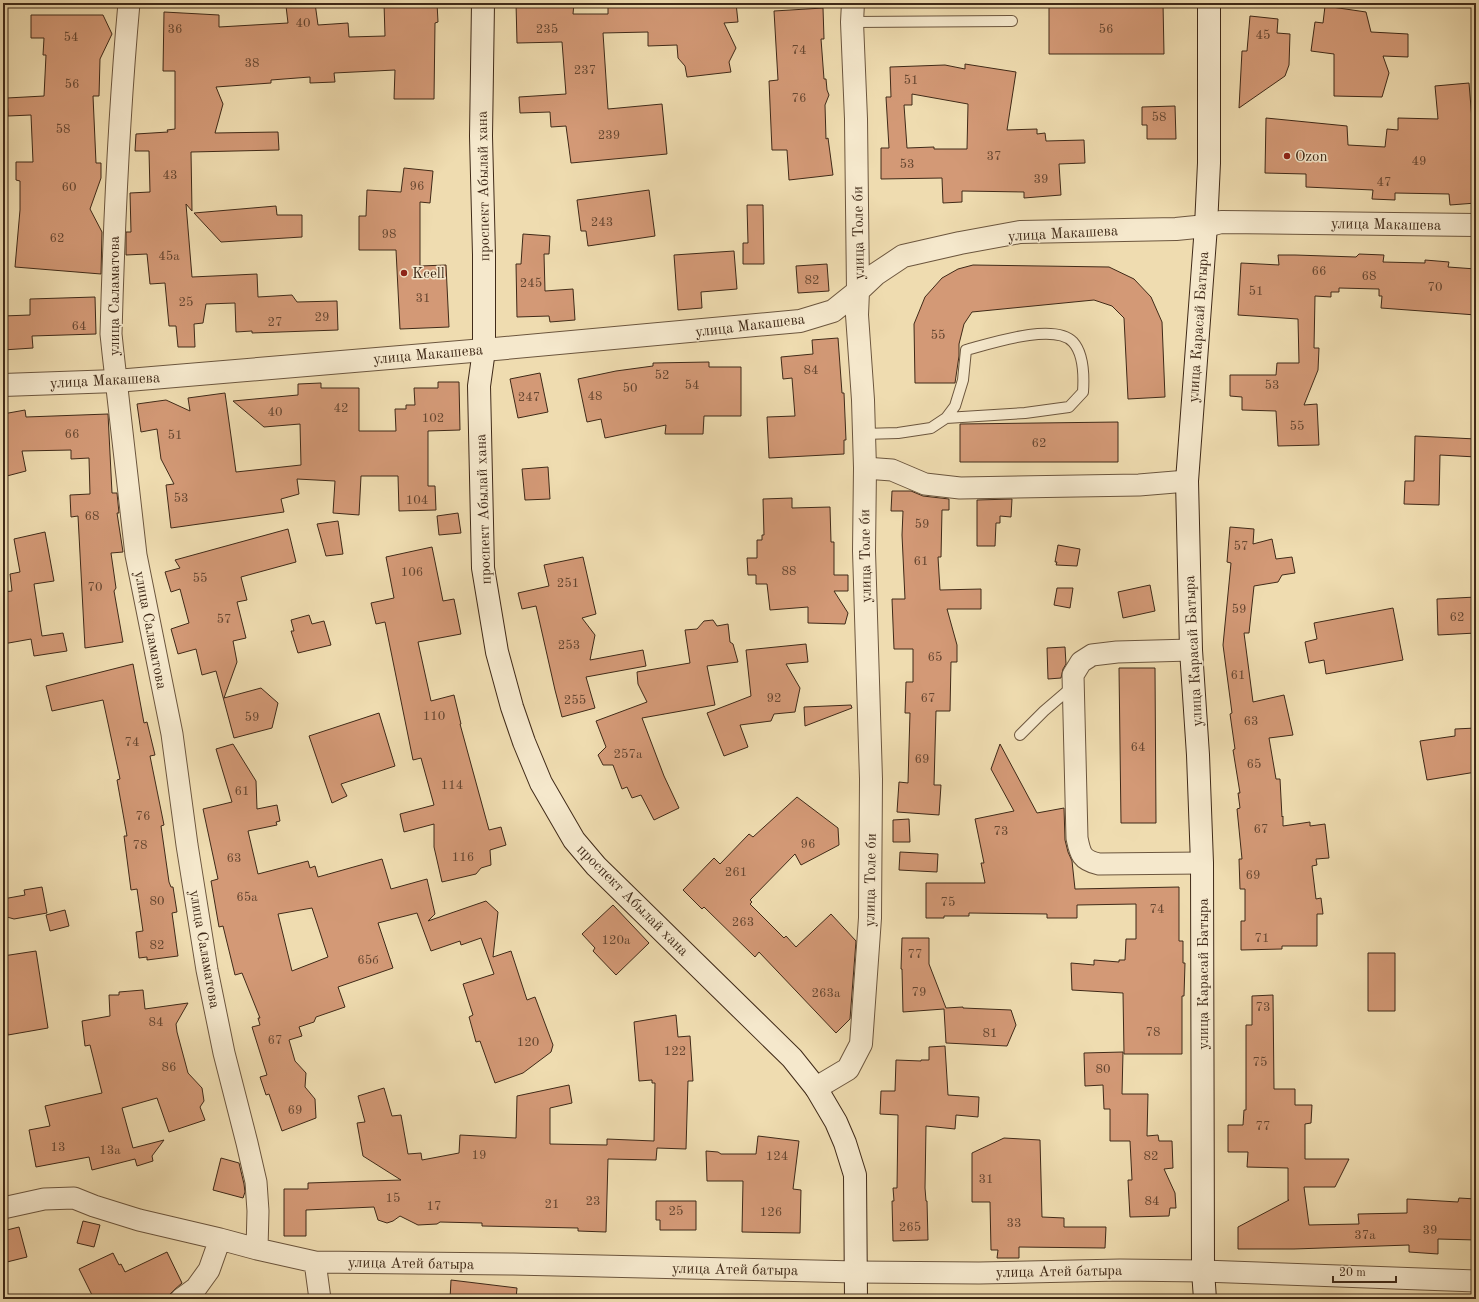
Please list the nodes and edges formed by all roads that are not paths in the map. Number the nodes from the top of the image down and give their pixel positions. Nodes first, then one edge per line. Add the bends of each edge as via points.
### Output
1 (129, 3) edge
2 (483, 3) edge
3 (1209, 3) edge
4 (853, 13) edge
5 (1012, 21) dead end
6 (1476, 225) edge
7 (1206, 226) junction
8 (858, 291) junction
9 (484, 350) junction
10 (116, 381) junction
11 (3, 385) edge
12 (946, 418) junction
13 (863, 434) junction
14 (865, 468) junction
15 (1187, 481) junction
16 (1191, 650) junction
17 (1072, 687) junction
18 (1020, 735) dead end
19 (1202, 863) junction
20 (816, 1088) junction
21 (3, 1208) edge
22 (220, 1239) junction
23 (257, 1249) junction
24 (315, 1262) junction
25 (1203, 1271) junction
26 (856, 1272) junction
27 (1476, 1281) edge
28 (181, 1299) edge
29 (320, 1299) edge
30 (856, 1299) edge
31 (1205, 1299) edge

1 - 10 street, улица Саламатова via 115,199 112,334
2 - 9 main road, проспект Абылай хана via 481,136
3 - 7 main road, улица Карасай Батыра via 1209,163
4 - 5 lane
4 - 8 main road, улица Толе би
6 - 7 main road, улица Макашева via 1221,222
7 - 8 main road, улица Макашева via 1176,229 1020,232 960,243 903,256 876,274
7 - 15 main road, улица Карасай Батыра
8 - 9 main road, улица Макашева via 833,311 800,321
8 - 13 main road, улица Толе би
9 - 10 main road, улица Макашева
9 - 20 main road, проспект Абылай хана via 479,386 483,568 497,652 512,707 541,783 574,840 596,866 792,1058
10 - 11 main road, улица Макашева
10 - 23 street, улица Саламатова via 136,555 172,734 208,970 224,1053 256,1182
12 - 12 lane via 955,406 963,380 966,350 1030,334 1058,334 1073,341 1081,356 1083,392 1069,407 1025,413
12 - 13 lane via 931,428 898,433
13 - 14 main road, улица Толе би
14 - 15 street via 892,470 925,484 960,488 1139,485
14 - 20 main road, улица Толе би via 864,551 871,779 870,918 861,1044 848,1069
15 - 16 main road, улица Карасай Батыра
16 - 17 street via 1092,655 1081,662 1073,675
16 - 19 main road, улица Карасай Батыра
17 - 18 lane
17 - 19 street via 1077,838 1080,853 1092,863 1099,864
19 - 25 main road, улица Карасай Батыра
20 - 26 main road, проспект Абылай хана via 836,1122 855,1175
21 - 22 street, улица Атей батыра via 44,1199 74,1198 139,1220
22 - 23 street, улица Атей батыра
22 - 28 street via 209,1270 196,1288
23 - 24 street, улица Атей батыра
24 - 26 street, улица Атей батыра
24 - 29 street
25 - 26 street, улица Атей батыра
25 - 27 street, улица Атей батыра
25 - 31 main road, улица Карасай Батыра
26 - 30 main road, проспект Абылай хана

